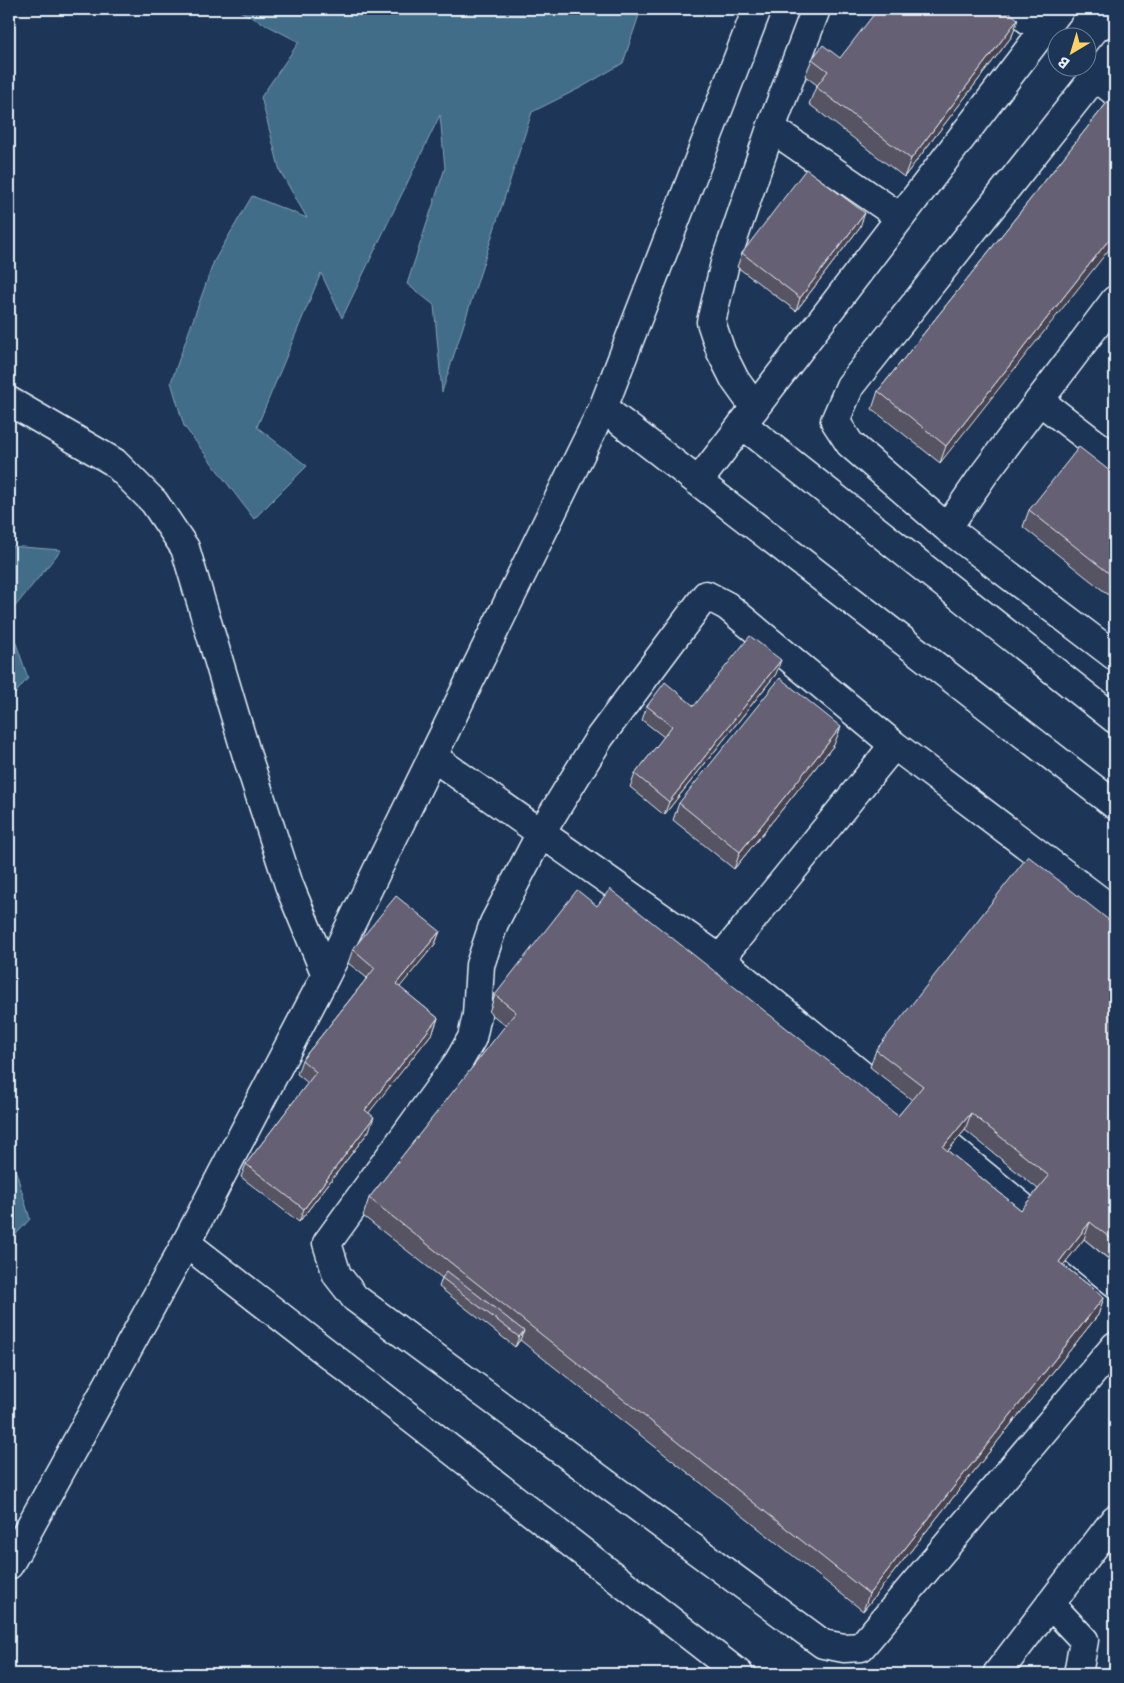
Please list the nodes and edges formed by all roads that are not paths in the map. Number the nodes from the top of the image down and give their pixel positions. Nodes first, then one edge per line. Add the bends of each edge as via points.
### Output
1 (757, 9) edge
2 (816, 9) edge
3 (1013, 9) edge
4 (1060, 9) edge
5 (1044, 31) junction
6 (1115, 51) edge
7 (1105, 84) edge
8 (771, 128) junction
9 (900, 217) junction
10 (1115, 300) edge
11 (9, 401) edge
12 (1040, 401) junction
13 (603, 408) junction
14 (748, 416) junction
15 (1115, 459) edge
16 (698, 482) junction
17 (947, 528) junction
18 (1115, 656) edge
19 (1115, 718) edge
20 (894, 745) junction
21 (433, 757) junction
22 (1115, 805) edge
23 (541, 833) junction
24 (1115, 912) edge
25 (720, 959) junction
26 (326, 975) junction
27 (186, 1243) junction
28 (1115, 1283) edge
29 (1115, 1346) edge
30 (1115, 1519) edge
31 (9, 1565) edge
32 (1050, 1604) junction
33 (739, 1674) edge
34 (997, 1674) edge
35 (1078, 1674) edge

1 - 13 lane
2 - 8 lane
3 - 5 lane
4 - 5 lane
5 - 9 lane
6 - 7 lane
7 - 17 lane via 850,386 835,421 850,444
8 - 9 lane
8 - 14 lane via 725,263 711,322
9 - 14 lane
10 - 12 lane
11 - 26 lane via 114,462 154,502 185,548 289,885
12 - 15 lane
12 - 17 lane
13 - 16 lane
13 - 21 lane
14 - 16 lane
14 - 19 lane
16 - 22 lane
17 - 18 lane
20 - 23 lane via 727,606 706,595 600,738
20 - 24 lane
20 - 25 lane
21 - 23 lane
21 - 26 lane
23 - 25 lane
23 - 29 lane via 494,923 482,956 472,1038 459,1061 326,1243 337,1276 355,1298 823,1644 844,1648 861,1647
25 - 28 lane
26 - 27 lane
27 - 31 lane
27 - 33 lane
30 - 32 lane
32 - 34 lane
32 - 35 lane via 1084,1640

